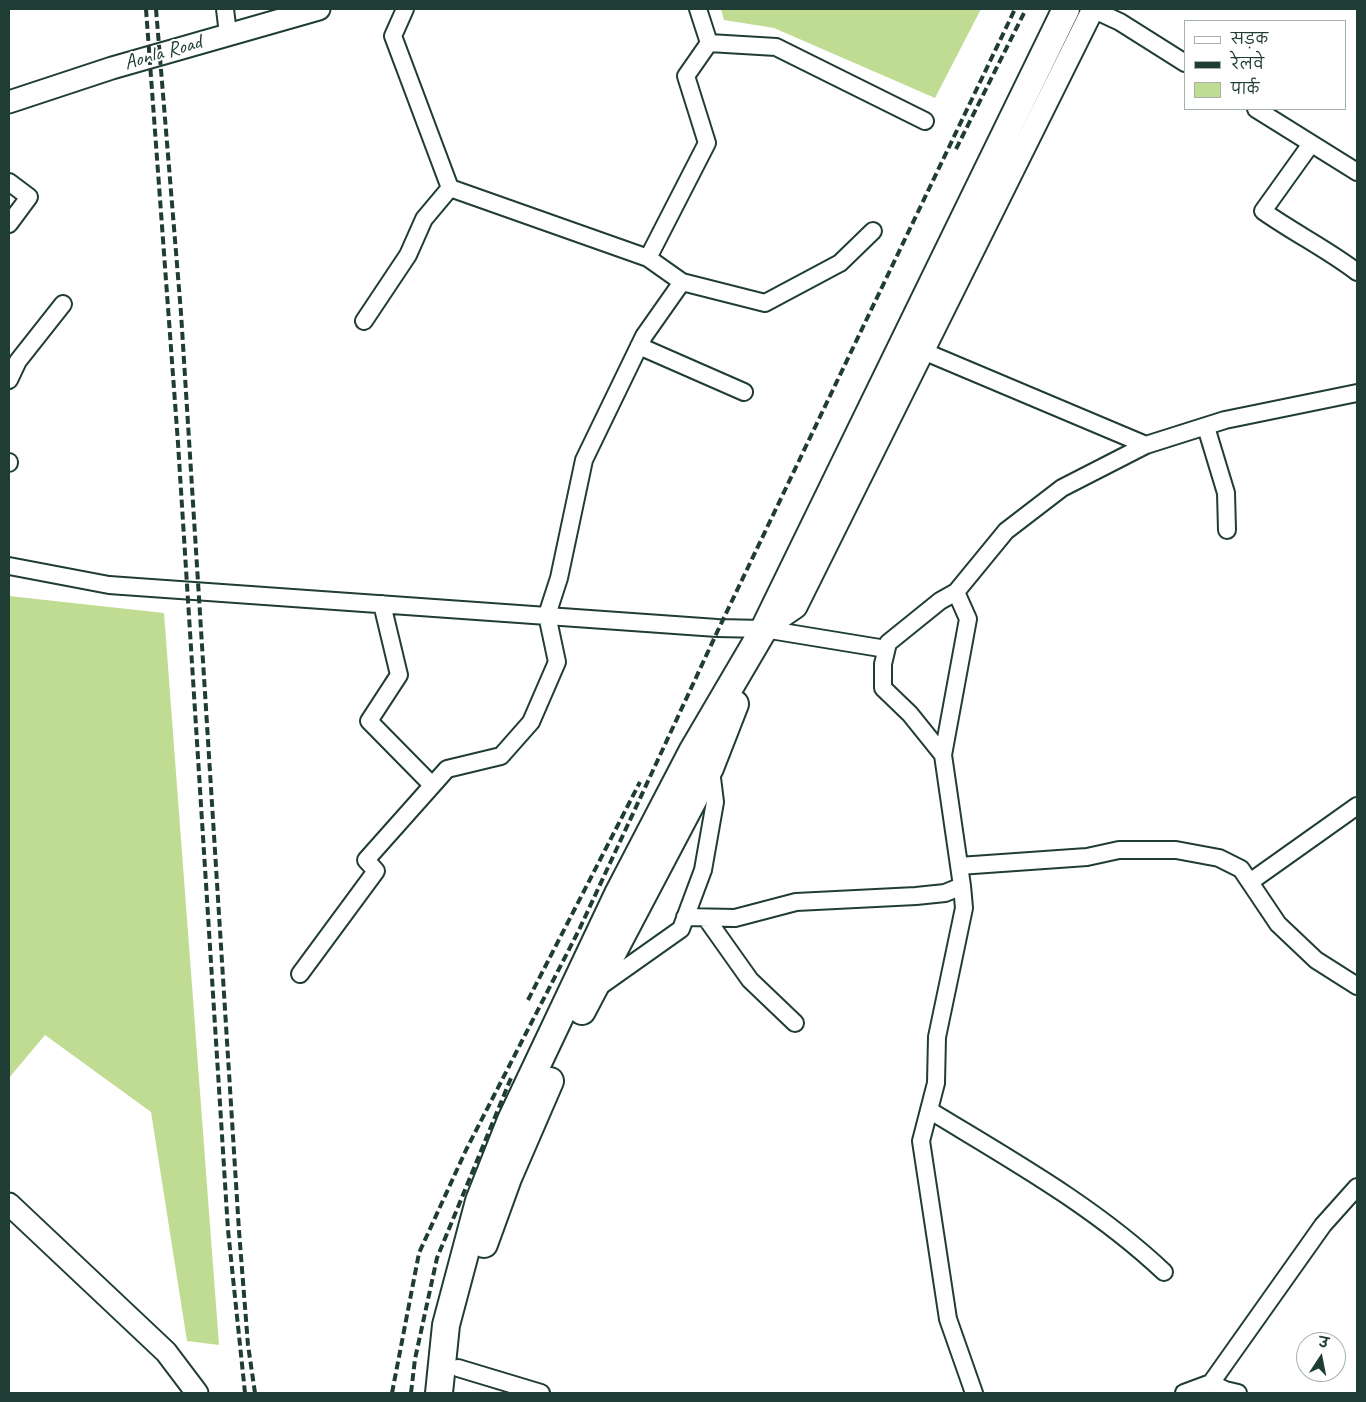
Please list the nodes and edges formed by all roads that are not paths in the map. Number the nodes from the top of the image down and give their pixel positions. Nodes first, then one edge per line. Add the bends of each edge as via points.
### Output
1 (225, 9) edge
2 (405, 9) edge
3 (698, 9) edge
4 (1066, 9) edge
5 (1092, 9) edge
6 (306, 10) edge
7 (228, 34) junction
8 (709, 43) junction
9 (1184, 63) edge
10 (9, 102) edge
11 (1258, 110) edge
12 (925, 121) dead end
13 (1311, 144) junction
14 (1357, 172) edge
15 (9, 182) edge
16 (450, 188) junction
17 (9, 224) edge
18 (872, 231) dead end
19 (648, 258) junction
20 (1357, 272) edge
21 (682, 282) junction
22 (63, 304) dead end
23 (364, 321) dead end
24 (639, 346) junction
25 (923, 351) junction
26 (9, 380) edge
27 (744, 392) dead end
28 (1357, 393) edge
29 (1206, 426) junction
30 (1146, 446) junction
31 (1227, 530) dead end
32 (9, 566) edge
33 (956, 592) junction
34 (382, 604) junction
35 (547, 615) junction
36 (764, 629) junction
37 (886, 649) junction
38 (942, 755) junction
39 (710, 768) junction
40 (432, 785) junction
41 (1357, 806) edge
42 (959, 866) junction
43 (1250, 882) junction
44 (962, 886) junction
45 (685, 917) junction
46 (706, 918) junction
47 (300, 974) dead end
48 (1357, 986) edge
49 (591, 993) junction
50 (795, 1023) dead end
51 (929, 1110) junction
52 (1357, 1187) edge
53 (9, 1204) edge
54 (1164, 1272) dead end
55 (457, 1381) edge
56 (1211, 1383) junction
57 (189, 1390) edge
58 (439, 1393) edge
59 (541, 1393) edge
60 (974, 1393) edge
61 (1184, 1393) edge
62 (1238, 1393) edge

1 - 7 street
2 - 16 street via 393,36
3 - 8 street
4 - 36 main road
5 - 9 street via 1120,22
5 - 25 street
6 - 7 street, Aonla Road
7 - 10 street, Aonla Road
8 - 12 street via 776,47
8 - 19 street via 686,76 707,143
11 - 13 street
13 - 14 street
13 - 20 street via 1263,211
15 - 17 street via 29,197
16 - 19 street
16 - 23 street via 424,219 408,255
18 - 21 street via 840,262 765,303
19 - 21 street
21 - 24 street
22 - 26 street via 18,361
24 - 27 street
24 - 35 street via 584,460 559,578
25 - 30 street
25 - 36 street via 796,607
28 - 29 street
29 - 30 street
29 - 31 street via 1226,493
30 - 33 street via 1062,488 1006,531
32 - 34 street via 109,585
33 - 37 street via 888,643
33 - 38 street via 968,619
34 - 35 street
34 - 40 street via 399,675 369,721
35 - 36 street
35 - 40 street via 557,662 531,722 501,756 447,769
36 - 37 street
36 - 39 main road
36 - 58 main road via 693,750 618,894 511,1120 479,1201 446,1325
37 - 38 street via 882,664 883,688 910,714
38 - 42 street
39 - 45 street via 715,802 704,870
39 - 49 main road
40 - 47 street via 366,860 376,872
41 - 43 street
42 - 43 street via 1087,857 1119,850 1176,850 1219,858 1241,869
42 - 44 street
43 - 48 street via 1278,924 1316,960
44 - 46 street via 945,893 796,902 736,918
44 - 51 street via 964,908 937,1037 936,1084
45 - 46 street
45 - 49 street via 681,929
46 - 50 street via 750,980
49 - 55 main road via 526,1131 485,1241 461,1335
51 - 54 street via 1063,1191 1133,1243
51 - 60 street via 921,1141 948,1319
52 - 56 street via 1323,1225
53 - 57 street via 166,1352
55 - 59 street
56 - 61 street
56 - 62 street

